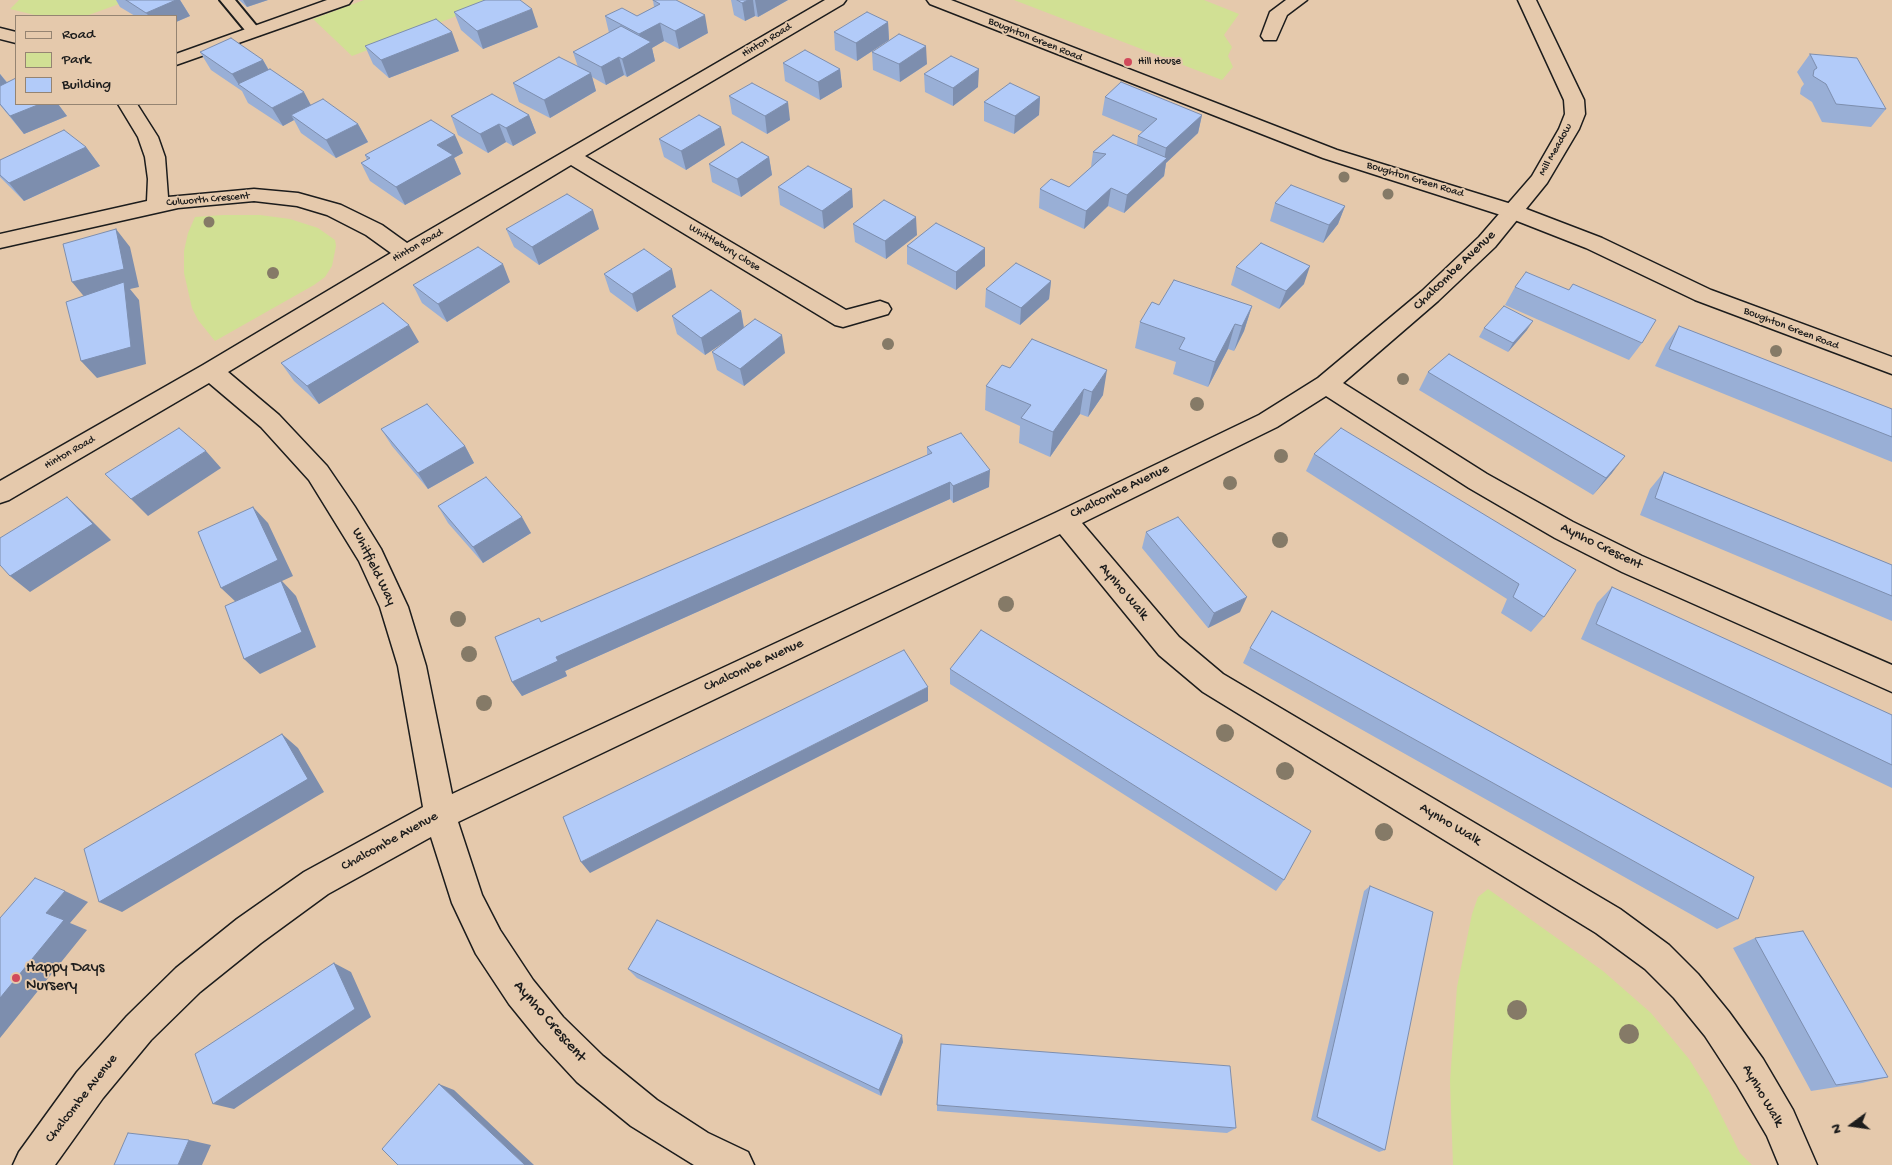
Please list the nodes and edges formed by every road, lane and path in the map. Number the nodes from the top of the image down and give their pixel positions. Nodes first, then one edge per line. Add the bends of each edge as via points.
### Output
1 (227, 0) edge
2 (343, 0) edge
3 (836, 0) edge
4 (936, 0) edge
5 (1298, 0) edge
6 (1527, 0) edge
7 (254, 32) junction
8 (0, 33) edge
9 (1270, 36) dead end
10 (15, 38) edge
11 (178, 59) edge
12 (129, 105) edge
13 (572, 157) junction
14 (157, 205) junction
15 (1514, 212) junction
16 (0, 241) edge
17 (406, 253) junction
18 (880, 309) dead end
19 (1892, 366) edge
20 (211, 371) junction
21 (1326, 384) junction
22 (0, 493) edge
23 (1064, 520) junction
24 (1892, 679) edge
25 (440, 815) junction
26 (32, 1165) edge
27 (735, 1165) edge
28 (1798, 1165) edge

1 - 7 lane
2 - 7 street
3 - 13 street, Hinton Road
4 - 15 street, Boughton Green Road via 1330,154
5 - 9 street via 1278,12
6 - 15 street, Mill Meadow via 1574,100 1575,114 1540,179
7 - 11 street
8 - 10 street
12 - 14 street via 148,137 154,157 158,179
13 - 17 street, Hinton Road
13 - 18 street, Whittlebury Close via 843,319
14 - 16 street, Culworth Crescent
14 - 17 street, Culworth Crescent via 225,196 298,200 353,218
15 - 19 street, Boughton Green Road via 1594,243 1703,295
15 - 21 street, Chalcombe Avenue via 1462,268
17 - 20 street, Hinton Road
20 - 22 street, Hinton Road
20 - 25 street, Whitfield Way via 270,421 318,473 371,557 394,608 412,666
21 - 23 street, Chalcombe Avenue via 1268,421
21 - 24 street, Aynho Crescent via 1478,481 1564,530 1632,564
23 - 25 street, Chalcombe Avenue
23 - 28 street, Aynho Walk via 1169,646 1213,683 1608,921 1657,957 1717,1024 1750,1072 1780,1123
25 - 26 street, Chalcombe Avenue via 379,846 316,884 249,931 188,980 139,1028 90,1085
25 - 27 street, Aynho Crescent via 469,903 488,942 551,1030 590,1069 644,1112 695,1146

